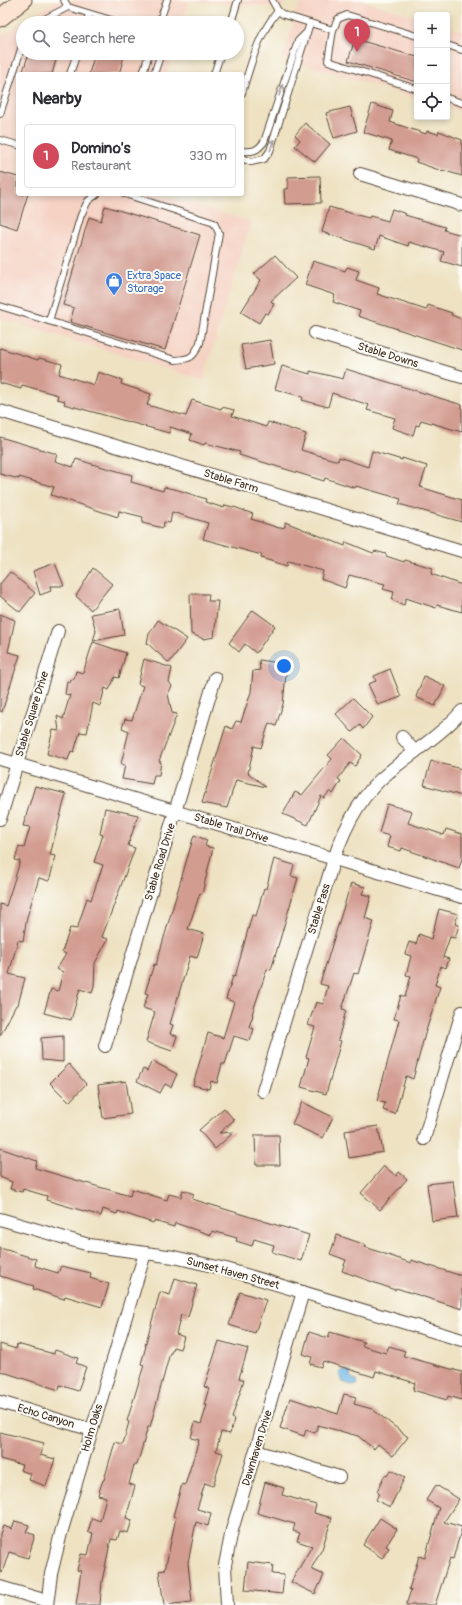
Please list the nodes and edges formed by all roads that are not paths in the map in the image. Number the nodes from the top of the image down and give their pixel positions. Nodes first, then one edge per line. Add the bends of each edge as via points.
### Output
1 (23, 0) edge
2 (64, 0) edge
3 (167, 0) edge
4 (238, 0) edge
5 (272, 0) edge
6 (68, 7) junction
7 (278, 11) junction
8 (89, 14) joint
9 (51, 16) edge
10 (96, 16) edge
11 (161, 16) edge
12 (232, 16) edge
13 (0, 18) edge
14 (310, 23) junction
15 (333, 30) junction
16 (307, 32) junction
17 (414, 35) edge
18 (450, 46) edge
19 (462, 50) edge
20 (17, 60) edge
21 (74, 60) edge
22 (148, 60) edge
23 (159, 60) edge
24 (219, 60) edge
25 (71, 72) edge
26 (144, 72) edge
27 (155, 72) edge
28 (215, 72) edge
29 (244, 86) edge
30 (414, 88) edge
31 (450, 99) edge
32 (462, 103) edge
33 (0, 114) edge
34 (0, 140) edge
35 (16, 144) edge
36 (244, 151) edge
37 (244, 159) edge
38 (360, 174) dead end
39 (94, 196) edge
40 (131, 196) edge
41 (462, 205) edge
42 (0, 306) edge
43 (49, 321) junction
44 (315, 333) dead end
45 (462, 377) edge
46 (0, 411) edge
47 (462, 552) edge
48 (58, 631) dead end
49 (215, 678) dead end
50 (460, 716) edge
51 (402, 737) dead end
52 (415, 752) junction
53 (0, 759) edge
54 (17, 764) junction
55 (175, 811) junction
56 (0, 819) edge
57 (334, 859) junction
58 (462, 897) edge
59 (462, 1012) edge
60 (105, 1046) dead end
61 (264, 1091) dead end
62 (424, 1139) dead end
63 (0, 1219) edge
64 (145, 1253) junction
65 (303, 1292) junction
66 (462, 1340) edge
67 (0, 1402) edge
68 (92, 1430) junction
69 (256, 1451) junction
70 (339, 1477) dead end
71 (0, 1587) edge
72 (47, 1603) edge
73 (227, 1605) edge

1 - 13 main road
2 - 6 lane
3 - 11 lane
4 - 12 lane
5 - 7 lane
6 - 8 lane
6 - 9 lane
7 - 14 lane
7 - 29 lane via 267,24
8 - 10 lane
14 - 15 lane
14 - 16 lane
15 - 17 lane via 338,19 347,15
15 - 30 lane via 328,61
36 -> 16 lane via 259,149 264,142 298,41
37 -> 16 lane via 251,162 264,159 270,151
18 - 19 lane
20 - 33 lane
21 - 25 lane
22 - 26 lane
23 - 27 lane
24 - 28 lane
31 - 32 lane
34 - 35 lane
38 - 41 street
39 - 43 lane via 88,201 81,215
40 - 43 lane via 214,223 219,233 200,343 195,355 188,359 175,360
42 - 43 lane
44 - 45 street, Stable Downs
46 - 47 street, Stable Farm
48 - 54 street, Stable Square Drive
49 - 55 street, Stable Road Drive
50 - 52 street, Stable Pass
51 - 52 street
52 - 57 street, Stable Pass via 388,772 363,799 345,829
53 - 54 street, Stable Trail Drive
54 - 55 street, Stable Trail Drive
54 - 56 street, Stable Square Drive
55 - 57 street, Stable Trail Drive
55 - 60 street, Stable Road Drive
57 - 58 street, Stable Trail Drive
57 - 61 street, Stable Pass
59 - 62 street
63 - 64 street, Sunset Haven Street via 89,1245
64 - 65 street, Sunset Haven Street via 226,1269
64 - 68 street, Holm Oaks
65 - 66 street, Sunset Haven Street
65 - 69 street, Dawnhaven Drive
67 - 68 street, Echo Canyon
68 - 72 street, Holm Oaks via 61,1533
69 - 70 street
69 - 73 street, Dawnhaven Drive via 228,1548 225,1583
71 - 72 street

